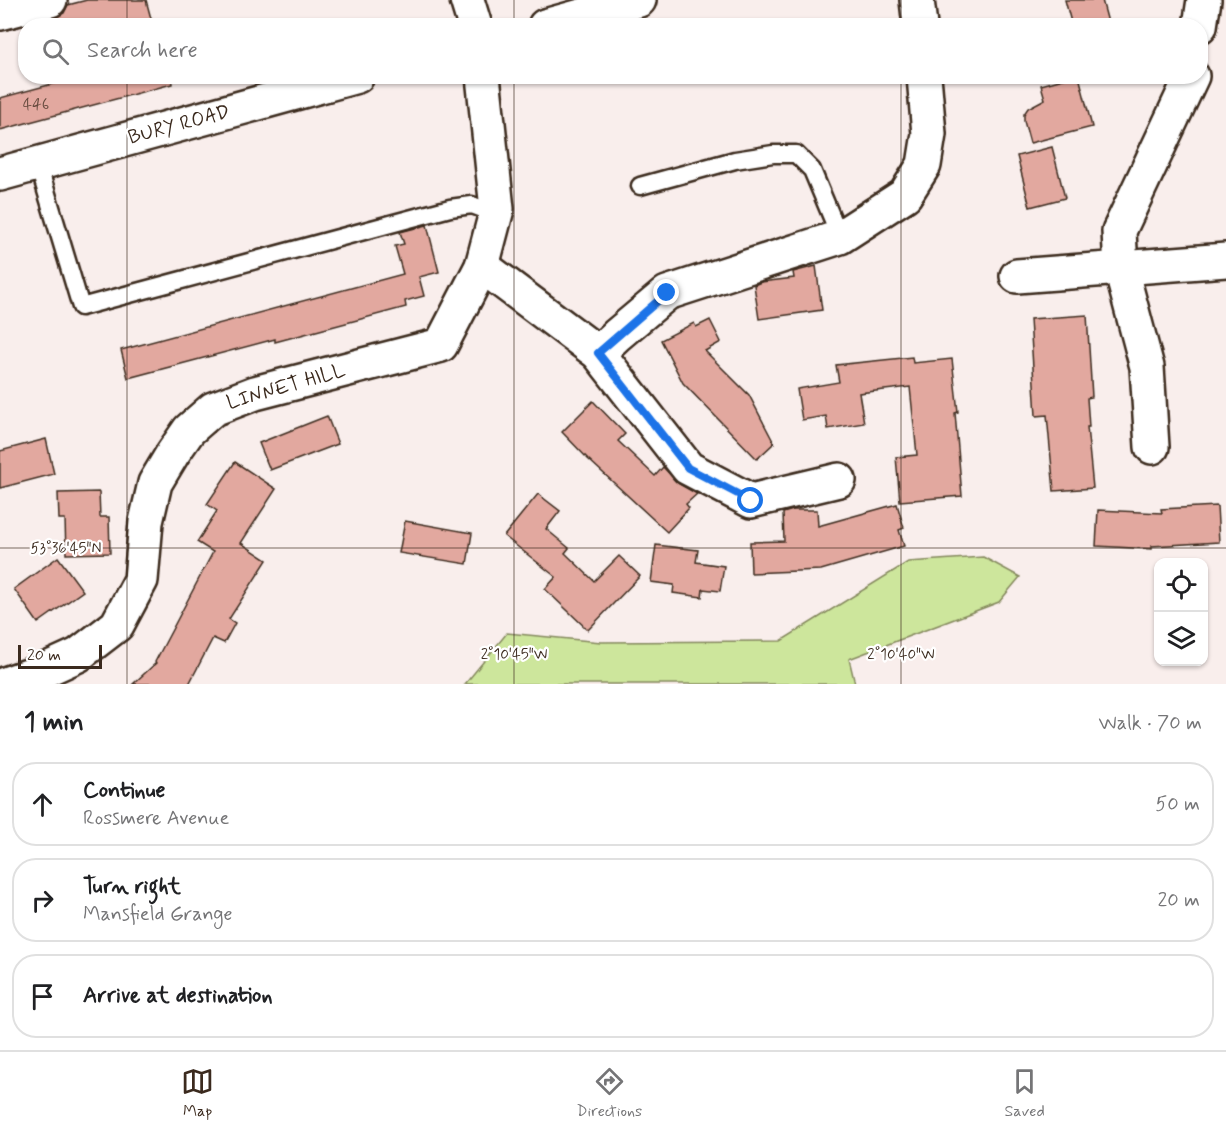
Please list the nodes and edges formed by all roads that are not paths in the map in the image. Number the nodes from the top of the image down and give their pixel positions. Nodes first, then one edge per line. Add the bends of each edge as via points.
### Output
1 (50, 0) edge
2 (467, 0) edge
3 (639, 0) edge
4 (917, 0) edge
5 (1204, 0) edge
6 (0, 13) edge
7 (473, 18) edge
8 (574, 18) edge
9 (919, 18) edge
10 (1201, 18) edge
11 (328, 84) edge
12 (484, 84) edge
13 (925, 84) edge
14 (1188, 84) edge
15 (38, 164) junction
16 (0, 174) edge
17 (640, 186) dead end
18 (496, 214) junction
19 (840, 237) junction
20 (1226, 260) edge
21 (482, 266) junction
22 (1121, 269) junction
23 (1017, 276) dead end
24 (598, 353) junction
25 (1152, 447) dead end
26 (839, 480) dead end
27 (5, 684) edge

1 - 6 street
2 - 7 street
3 - 8 street
4 - 9 street
5 - 10 street
11 - 15 street, BURY ROAD
12 - 18 street
13 - 19 street via 929,134 924,165 905,195
14 - 22 street via 1119,231
15 - 16 street, BURY ROAD
15 - 18 lane via 81,307 450,208 472,205
17 - 19 lane via 735,160 796,154 812,170
18 - 21 street
19 - 24 street via 667,293
20 - 22 street
21 - 24 street
21 - 27 street, LINNET HILL via 441,345 255,393 213,409 189,430 155,483 146,522 141,580 117,625 78,655
22 - 23 street
22 - 25 street via 1147,367
24 - 26 street via 688,468 751,501

